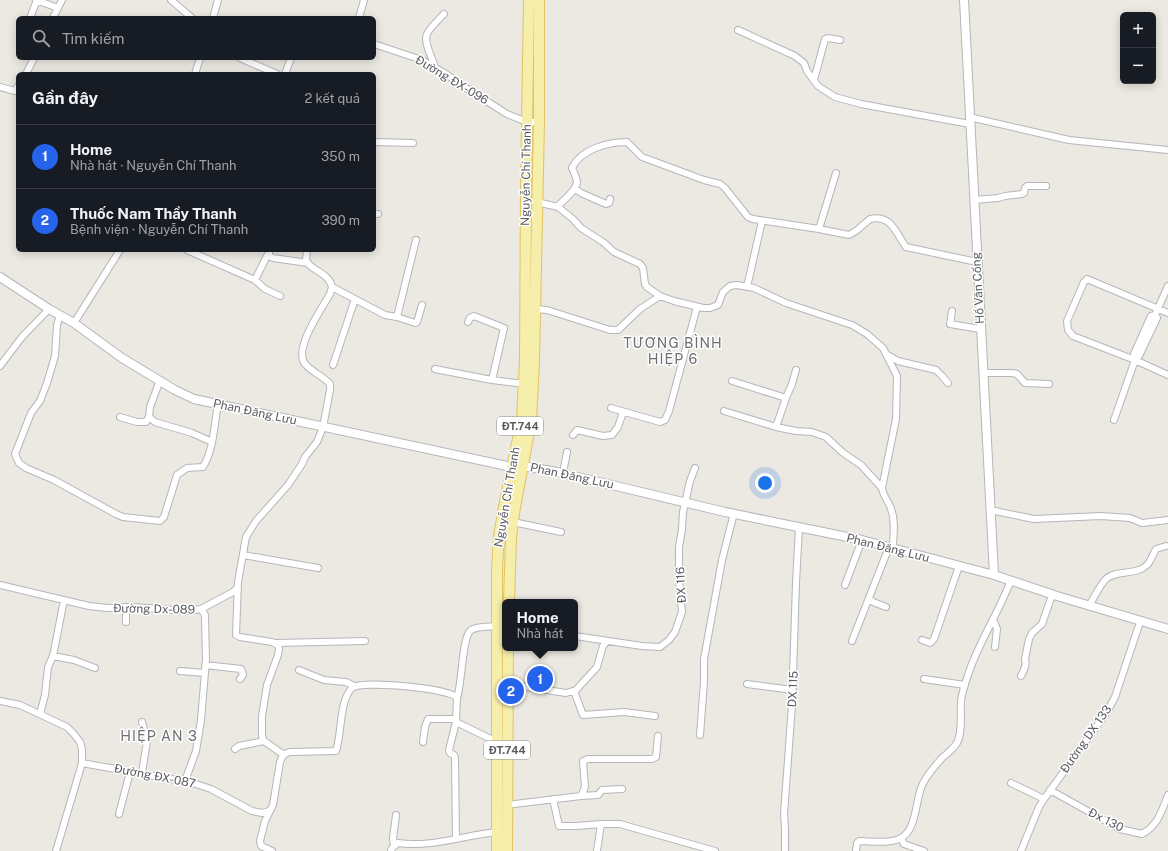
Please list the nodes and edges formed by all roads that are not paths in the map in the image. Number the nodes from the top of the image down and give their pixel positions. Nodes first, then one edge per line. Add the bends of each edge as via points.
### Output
1 (37, 0) edge
2 (62, 0) edge
3 (171, 0) edge
4 (218, 0) edge
5 (364, 0) edge
6 (529, 0) edge
7 (539, 0) edge
8 (964, 0) edge
9 (58, 8) junction
10 (444, 14) dead end
11 (31, 16) edge
12 (54, 16) edge
13 (190, 16) edge
14 (214, 16) edge
15 (360, 16) edge
16 (738, 30) dead end
17 (840, 40) dead end
18 (376, 45) edge
19 (33, 60) edge
20 (199, 60) edge
21 (245, 60) edge
22 (290, 60) edge
23 (435, 68) junction
24 (28, 72) edge
25 (196, 72) edge
26 (272, 72) edge
27 (286, 72) edge
28 (814, 80) junction
29 (0, 87) edge
30 (16, 90) edge
31 (970, 120) junction
32 (527, 122) junction
33 (539, 122) junction
34 (376, 142) edge
35 (413, 143) dead end
36 (1168, 150) edge
37 (836, 173) dead end
38 (1046, 186) dead end
39 (575, 188) junction
40 (610, 199) dead end
41 (974, 200) junction
42 (537, 202) junction
43 (557, 207) junction
44 (762, 221) junction
45 (819, 229) junction
46 (416, 240) dead end
47 (119, 252) edge
48 (192, 252) edge
49 (269, 252) edge
50 (269, 252) edge
51 (307, 252) edge
52 (977, 262) junction
53 (308, 263) junction
54 (0, 278) edge
55 (255, 280) junction
56 (1168, 286) edge
57 (332, 287) junction
58 (747, 287) junction
59 (280, 296) dead end
60 (660, 296) junction
61 (355, 299) junction
62 (422, 305) dead end
63 (697, 307) junction
64 (530, 308) junction
65 (49, 309) junction
66 (952, 311) dead end
67 (1157, 312) junction
68 (1168, 313) edge
69 (60, 315) junction
70 (397, 317) junction
71 (468, 322) dead end
72 (74, 323) junction
73 (980, 329) junction
74 (886, 354) junction
75 (1136, 359) junction
76 (333, 365) dead end
77 (0, 366) edge
78 (435, 369) dead end
79 (796, 370) dead end
80 (982, 373) junction
81 (1168, 375) edge
82 (160, 380) junction
83 (492, 380) junction
84 (732, 381) dead end
85 (948, 383) dead end
86 (524, 384) junction
87 (1049, 384) dead end
88 (786, 398) junction
89 (218, 404) junction
90 (611, 408) dead end
91 (724, 411) dead end
92 (623, 412) junction
93 (120, 417) dead end
94 (149, 417) junction
95 (1114, 420) dead end
96 (323, 427) junction
97 (776, 427) junction
98 (574, 435) dead end
99 (212, 442) junction
100 (567, 452) dead end
101 (523, 466) junction
102 (512, 467) junction
103 (695, 468) dead end
104 (563, 473) junction
105 (882, 488) junction
106 (685, 502) junction
107 (990, 510) junction
108 (734, 514) junction
109 (1168, 520) edge
110 (513, 522) junction
111 (799, 527) junction
112 (561, 532) dead end
113 (862, 540) junction
114 (1166, 546) dead end
115 (891, 548) junction
116 (243, 555) junction
117 (959, 566) junction
118 (318, 568) dead end
119 (994, 575) junction
120 (1011, 580) junction
121 (0, 585) edge
122 (845, 585) dead end
123 (237, 588) junction
124 (1052, 595) junction
125 (869, 598) junction
126 (509, 599) edge
127 (64, 600) junction
128 (1089, 606) junction
129 (124, 607) junction
130 (886, 607) dead end
131 (201, 609) junction
132 (993, 619) junction
133 (126, 622) dead end
134 (1140, 622) junction
135 (497, 626) junction
136 (1168, 629) edge
137 (578, 636) edge
138 (922, 640) dead end
139 (365, 641) dead end
140 (607, 641) junction
141 (852, 641) dead end
142 (274, 643) junction
143 (995, 647) dead end
144 (508, 651) edge
145 (53, 656) junction
146 (205, 665) junction
147 (95, 668) dead end
148 (180, 670) dead end
149 (299, 670) dead end
150 (205, 673) junction
151 (1021, 676) dead end
152 (240, 679) dead end
153 (924, 679) dead end
154 (507, 684) junction
155 (746, 684) dead end
156 (965, 685) junction
157 (354, 686) junction
158 (574, 690) junction
159 (793, 690) junction
160 (457, 698) junction
161 (0, 701) edge
162 (40, 714) junction
163 (655, 716) dead end
164 (456, 720) junction
165 (142, 722) dead end
166 (700, 735) dead end
167 (658, 736) dead end
168 (264, 741) junction
169 (423, 742) dead end
170 (503, 742) junction
171 (235, 750) dead end
172 (284, 754) junction
173 (82, 762) junction
174 (130, 772) junction
175 (142, 773) junction
176 (185, 781) junction
177 (1011, 783) dead end
178 (622, 789) dead end
179 (1050, 790) junction
180 (1168, 795) edge
181 (581, 796) junction
182 (553, 799) junction
183 (1044, 799) junction
184 (506, 805) junction
185 (269, 811) junction
186 (1165, 813) edge
187 (119, 814) dead end
188 (396, 815) dead end
189 (601, 824) junction
190 (497, 832) junction
191 (901, 838) junction
192 (456, 839) junction
193 (393, 848) edge
194 (56, 851) edge
195 (272, 851) edge
196 (497, 851) edge
197 (507, 851) edge
198 (597, 851) edge
199 (715, 851) edge
200 (785, 851) edge
201 (856, 851) edge
202 (924, 851) edge
203 (1021, 851) edge

1 - 9 street
1 - 11 street
2 - 9 street
3 - 13 street
4 - 14 street
5 - 15 street
6 - 32 main road, Nguyễn Chí Thanh / ĐT.744
7 - 33 main road, Nguyễn Chí Thanh / ĐT.744
8 - 31 street, Hồ Văn Cống
9 - 12 street
10 - 23 street via 427,33 426,43
16 - 28 street via 795,56 804,63
17 - 28 street via 825,39
18 - 23 street, Đường ĐX-096 via 422,60
19 - 24 street
20 - 25 street
21 - 26 street
22 - 27 street
23 - 32 street, Đường ĐX-096 via 507,114
28 - 31 street via 818,86 835,97 861,104
29 - 30 street via 15,92
31 - 36 street via 1069,140
31 - 41 street, Hồ Văn Cống
32 - 33 street
32 - 64 main road, Nguyễn Chí Thanh / ĐT.744
33 - 42 main road, Nguyễn Chí Thanh / ĐT.744
34 - 35 street
37 - 45 street
38 - 41 street via 1027,186 1022,194
39 - 40 street via 606,204
39 - 43 street
39 - 44 street via 577,179 572,168 586,153 593,148 627,142 642,157 720,184 748,216
41 - 52 street, Hồ Văn Cống
42 - 43 street
42 - 64 main road, Nguyễn Chí Thanh / ĐT.744
43 - 60 street via 614,252 640,264 645,284
44 - 45 street
44 - 58 street
45 - 52 street via 849,235 870,219 880,219 892,224 906,247
46 - 70 street
47 - 72 street
48 - 55 street
49 - 55 street
50 - 53 street via 269,256 273,258
51 - 53 street
52 - 73 street, Hồ Văn Cống
53 - 57 street via 327,278
54 - 65 street, Phan Đăng Lưu
55 - 59 street via 265,289
56 - 67 street
57 - 61 street
57 - 96 street via 311,327 301,357 305,364 326,378 330,384
58 - 63 street via 730,286 722,292 718,305 710,308
58 - 74 street via 786,303 852,324 868,334
60 - 63 street
60 - 64 street via 640,309 618,330 610,330 547,310
61 - 70 street
61 - 76 street
62 - 70 street via 415,323
63 - 92 street via 665,420 660,422
64 - 86 main road, Nguyễn Chí Thanh / ĐT.744
64 - 101 main road, Nguyễn Chí Thanh / ĐT.744 via 531,421
65 - 69 street, Phan Đăng Lưu
65 - 77 street via 22,337
66 - 73 street via 950,324
67 - 68 street
67 - 75 street via 1157,318 1146,334
67 - 75 street via 1087,279 1084,282 1067,321 1068,330 1073,336
69 - 72 street, Phan Đăng Lưu
69 - 99 street via 55,356 47,383 40,401 31,413 15,454 19,463 123,517 160,521 164,517 176,475 187,468 203,467
71 - 83 street via 474,316 504,328
72 - 82 street, Phan Đăng Lưu via 122,358
73 - 80 street, Hồ Văn Cống
74 - 85 street via 898,361 936,370
74 - 105 street via 897,376 896,419
75 - 81 street
75 - 95 street
78 - 83 street
79 - 88 street
80 - 87 street via 1012,373 1017,374 1025,382
80 - 107 street, Hồ Văn Cống
82 - 89 street, Phan Đăng Lưu via 194,399
82 - 94 street
83 - 86 street
84 - 88 street
86 - 102 main road, Nguyễn Chí Thanh / ĐT.744 via 522,419
88 - 97 street
89 - 96 street, Phan Đăng Lưu
89 - 99 street
90 - 92 street
91 - 97 street
92 - 98 street via 612,435 603,436 577,430
93 - 94 street via 146,422
94 - 99 street via 155,422
96 - 102 street, Phan Đăng Lưu
96 - 116 street via 317,442 288,485 248,532
97 - 105 street via 812,432 826,437 842,452 862,465
100 - 104 street
101 - 102 street, Phan Đăng Lưu
101 - 104 street, Phan Đăng Lưu
101 - 110 main road, Nguyễn Chí Thanh / ĐT.744
102 - 135 main road, Nguyễn Chí Thanh / ĐT.744 via 499,536
103 - 106 street, ĐX 116
104 - 106 street, Phan Đăng Lưu
105 - 115 street via 892,510 894,524
106 - 108 street, Phan Đăng Lưu
106 - 140 street, ĐX 116 via 679,547 682,612 675,632 660,646
107 - 109 street via 1034,519 1101,516 1130,518 1142,523
107 - 119 street, Hồ Văn Cống
108 - 111 street, Phan Đăng Lưu
108 - 166 street via 722,560 704,659
110 - 112 street
110 - 126 main road, Nguyễn Chí Thanh / ĐT.744
111 - 113 street, Phan Đăng Lưu
111 - 159 street, DX 115
113 - 115 street, Phan Đăng Lưu
113 - 122 street
114 - 128 street via 1156,549 1143,568 1107,578
115 - 117 street, Phan Đăng Lưu
115 - 125 street
116 - 118 street
116 - 123 street
117 - 119 street, Phan Đăng Lưu
117 - 138 street via 934,639 930,643
119 - 120 street, Phan Đăng Lưu
120 - 124 street, Phan Đăng Lưu
120 - 132 street
121 - 127 street, Đường Dx-089
123 - 131 street, Đường Dx-089
123 - 142 street via 236,635
124 - 128 street, Phan Đăng Lưu
124 - 151 street via 1042,624 1029,639
125 - 130 street
125 - 141 street
127 - 129 street, Đường Dx-089 via 89,606
127 - 145 street
128 - 134 street, Phan Đăng Lưu
129 - 131 street, Đường Dx-089 via 187,611
129 - 133 street
131 - 146 street via 204,615
132 - 143 street via 997,629
132 - 156 street
134 - 136 street, Phan Đăng Lưu
134 - 179 street, Đường DX 133 via 1115,697 1107,712
135 - 160 street via 469,632
135 - 170 main road, Nguyễn Chí Thanh / ĐT.744
137 - 140 street, ĐX 116
139 - 142 street
140 - 158 street via 597,667
142 - 168 street via 279,649 267,685 262,716
144 - 154 main road, Nguyễn Chí Thanh / ĐT.744
145 - 147 street
145 - 162 street via 48,667
146 - 150 street
146 - 152 street via 241,669 243,675
148 - 150 street
149 - 157 street via 324,680 346,682
150 - 176 street via 196,751
153 - 156 street
154 - 158 street via 566,693
154 - 170 main road, Nguyễn Chí Thanh / ĐT.744
155 - 159 street
156 - 191 street via 961,700 960,737 921,787 909,829
157 - 160 street via 366,684 412,687 444,692
157 - 172 street via 346,700 336,751
158 - 163 street via 583,715 627,712
159 - 200 street, DX 115 via 784,814
160 - 164 street
161 - 162 street via 20,705
162 - 173 street via 67,727 73,733 80,742
164 - 169 street via 428,719
164 - 170 street
164 - 192 street via 449,750 455,758
165 - 175 street via 147,741
167 - 181 street via 656,757 652,759 583,761 586,787
168 - 171 street via 239,746
168 - 172 street
170 - 184 main road, Nguyễn Chí Thanh / ĐT.744
170 - 190 main road, Nguyễn Chí Thanh / ĐT.744
172 - 185 street
173 - 174 street, Đường ĐX-087
173 - 194 street
174 - 175 street, Đường ĐX-087
174 - 187 street
175 - 176 street, Đường ĐX-087
176 - 185 street, Đường ĐX-087 via 211,789 252,811
177 - 183 street
178 - 181 street via 602,790 598,795
179 - 183 street, Đường DX 133
179 - 186 street, Đx 130 via 1120,829 1133,833 1142,834 1148,831
180 - 186 street, Đx 130
181 - 182 street
182 - 184 street
182 - 189 street via 559,826
183 - 203 street, Đường DX 133
184 - 197 main road, Nguyễn Chí Thanh / ĐT.744
185 - 195 street via 260,841 261,846
188 - 193 street
189 - 198 street
189 - 199 street via 625,825
190 - 192 street
190 - 196 main road, Nguyễn Chí Thanh / ĐT.744
191 - 201 street via 888,841 859,841
191 - 202 street via 904,844
192 - 193 street via 428,844 398,843

